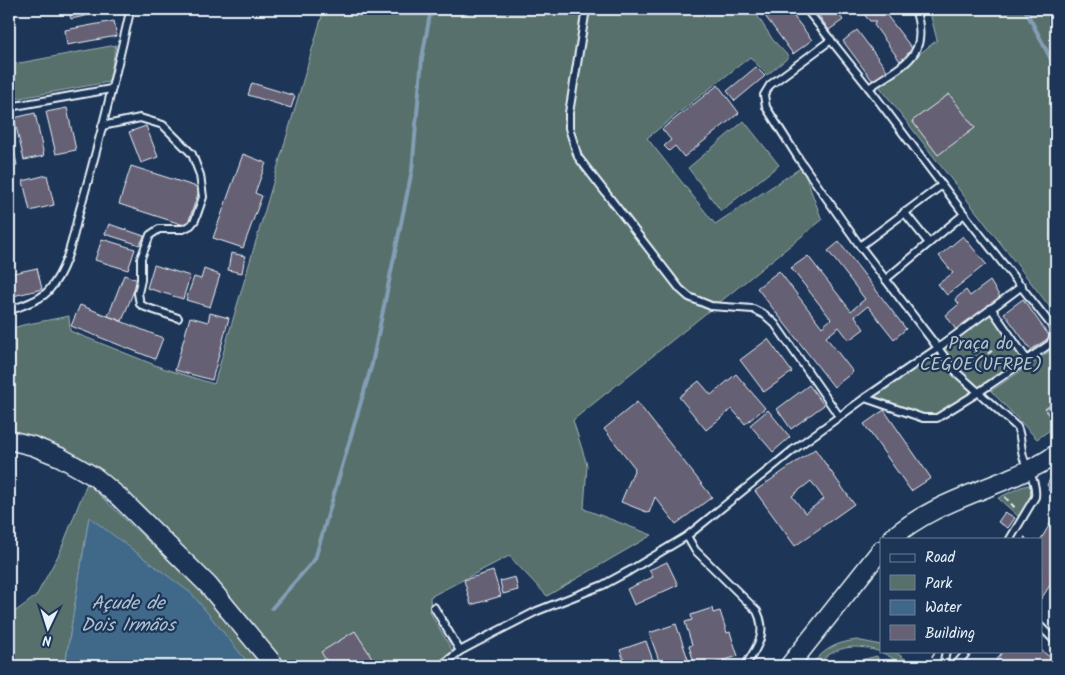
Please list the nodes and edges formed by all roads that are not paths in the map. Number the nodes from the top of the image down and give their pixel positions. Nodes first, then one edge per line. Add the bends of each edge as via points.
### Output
1 (128, 9) edge
2 (586, 9) edge
3 (806, 9) edge
4 (915, 9) edge
5 (830, 40) junction
6 (869, 88) junction
7 (112, 89) junction
8 (9, 107) edge
9 (102, 126) junction
10 (942, 185) junction
11 (904, 212) junction
12 (964, 214) junction
13 (929, 243) junction
14 (860, 246) junction
15 (886, 279) junction
16 (1022, 286) junction
17 (991, 308) junction
18 (9, 311) edge
19 (178, 318) dead end
20 (938, 348) junction
21 (1027, 360) junction
22 (979, 392) junction
23 (866, 398) junction
24 (840, 416) junction
25 (9, 440) edge
26 (1056, 454) edge
27 (1029, 470) junction
28 (687, 536) junction
29 (892, 538) edge
30 (1011, 538) edge
31 (880, 551) edge
32 (434, 607) dead end
33 (1042, 628) edge
34 (1056, 642) edge
35 (460, 651) junction
36 (946, 652) edge
37 (967, 652) edge
38 (275, 666) edge
39 (441, 666) edge
40 (745, 666) edge
41 (789, 666) edge
42 (943, 666) edge
43 (955, 666) edge

1 - 7 lane
2 - 24 lane via 569,112 572,143 578,157 689,297 711,306 753,310 765,315 775,324
3 - 5 lane
4 - 6 lane via 920,33 918,49
5 - 6 lane
5 - 14 lane via 770,85 764,101 799,159
6 - 10 lane
7 - 8 lane
7 - 9 lane
9 - 18 lane via 59,276 48,292
9 - 19 lane via 140,118 163,125 192,154 200,175 202,197 195,220 183,229 166,228 150,234 140,264 140,304
10 - 11 lane
10 - 12 lane
11 - 13 lane
11 - 14 lane
12 - 13 lane
12 - 16 lane
13 - 15 lane
14 - 15 lane
15 - 20 lane
16 - 17 lane
16 - 21 lane via 1052,326 1054,335 1050,344
17 - 20 lane
17 - 21 lane
20 - 22 lane via 957,373
20 - 23 lane
21 - 22 lane
22 - 23 lane via 931,419
22 - 27 lane via 1017,427
23 - 24 lane
24 - 28 lane
25 - 38 main road via 60,457 119,497 208,585
26 - 27 main road
27 - 29 main road via 948,502 906,525
27 - 30 lane via 1035,483 1035,497
28 - 35 lane via 603,585 537,610
28 - 40 lane via 696,550 757,611 761,620 761,640
31 - 41 main road
32 - 35 lane
33 - 34 lane
35 - 39 lane
36 - 42 lane
37 - 43 lane

